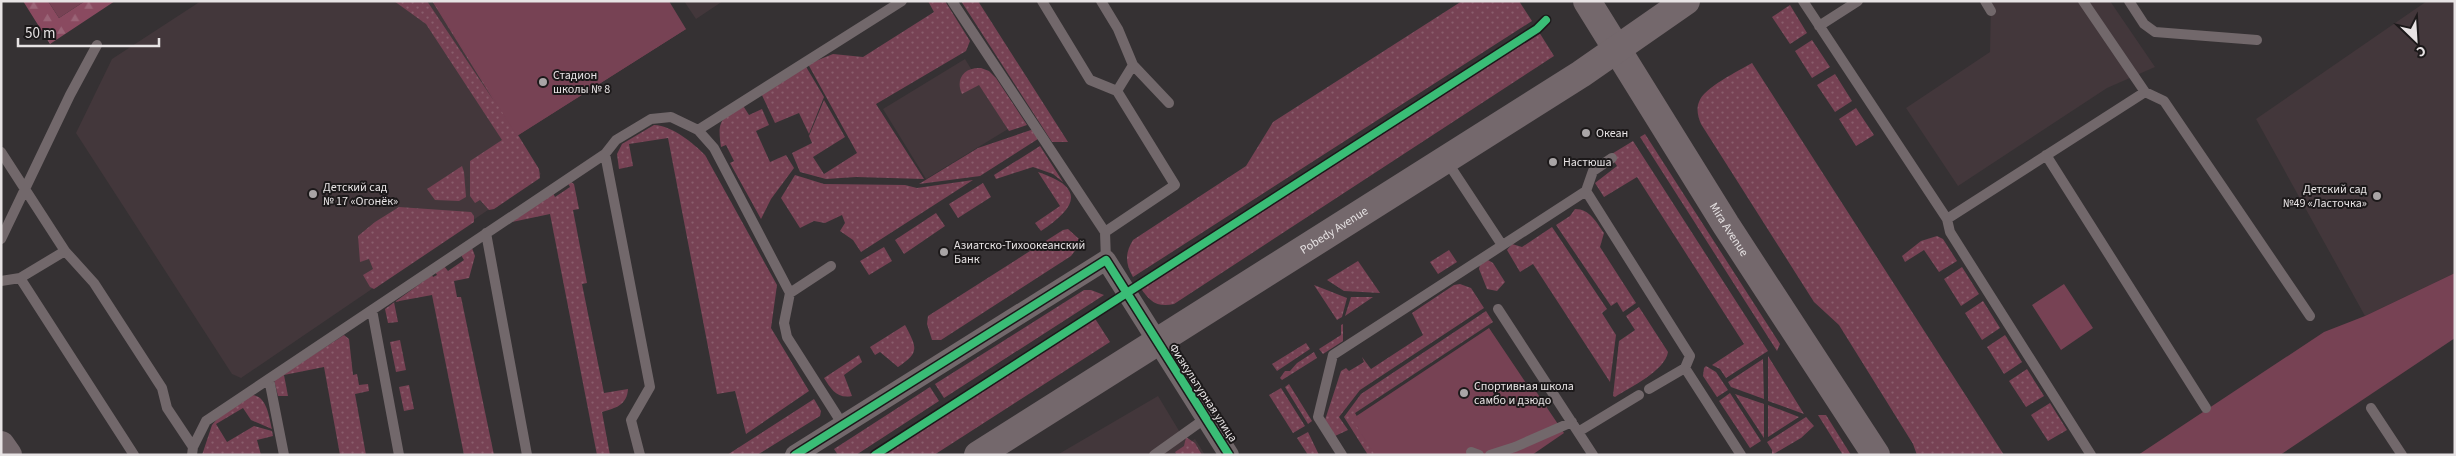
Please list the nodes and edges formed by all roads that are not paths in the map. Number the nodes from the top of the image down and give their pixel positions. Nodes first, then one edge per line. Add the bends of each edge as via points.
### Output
1 (902, 1) edge
2 (952, 1) edge
3 (1042, 1) edge
4 (1101, 1) edge
5 (1587, 1) edge
6 (1686, 1) edge
7 (1803, 1) edge
8 (1858, 1) edge
9 (1986, 1) edge
10 (2083, 1) edge
11 (2128, 1) edge
12 (1992, 12) dead end
13 (1819, 26) junction
14 (2257, 40) dead end
15 (97, 46) dead end
16 (1616, 49) junction
17 (1133, 65) junction
18 (1117, 91) junction
19 (2145, 92) junction
20 (1169, 103) dead end
21 (698, 130) junction
22 (1, 152) edge
23 (605, 154) junction
24 (2046, 155) junction
25 (1612, 158) dead end
26 (1446, 160) junction
27 (25, 189) junction
28 (1586, 191) junction
29 (1947, 219) junction
30 (1105, 232) junction
31 (486, 233) junction
32 (1, 239) edge
33 (1502, 245) junction
34 (65, 250) junction
35 (1106, 260) junction
36 (832, 266) dead end
37 (20, 278) junction
38 (1, 281) edge
39 (790, 293) junction
40 (1498, 309) dead end
41 (372, 310) junction
42 (2310, 316) dead end
43 (1158, 343) junction
44 (1685, 368) junction
45 (269, 379) junction
46 (1649, 389) dead end
47 (1639, 395) dead end
48 (2206, 408) dead end
49 (2371, 408) dead end
50 (1206, 418) junction
51 (1572, 422) junction
52 (843, 425) junction
53 (1578, 432) junction
54 (192, 451) edge
55 (134, 455) edge
56 (284, 455) edge
57 (399, 455) edge
58 (527, 455) edge
59 (640, 455) edge
60 (795, 455) edge
61 (978, 455) edge
62 (1154, 455) edge
63 (1229, 455) edge
64 (1342, 455) edge
65 (1490, 455) edge
66 (1593, 455) edge
67 (1741, 455) edge
68 (1876, 455) edge
69 (2091, 455) edge
70 (2402, 455) edge

1 - 21 lane
2 - 30 lane
3 - 18 lane via 1090,80
4 - 17 lane via 1118,29
5 - 16 main road, Mira Avenue
6 - 16 main road, Pobedy Avenue
7 - 13 lane
8 - 13 lane
9 - 12 lane
10 - 19 lane
11 - 14 lane via 2144,24 2156,32
13 - 29 lane
15 - 27 lane
16 - 26 main road, Pobedy Avenue
16 - 68 main road, Mira Avenue
17 - 18 lane
17 - 20 lane
18 - 30 lane via 1175,185
19 - 24 lane
19 - 42 lane via 2164,101
21 - 23 lane via 671,117 651,119 616,140
21 - 39 lane via 714,148
22 - 27 lane
23 - 31 lane
23 - 59 lane via 650,387 632,420
24 - 29 lane
24 - 48 lane
25 - 28 lane via 1593,171
26 - 33 lane
26 - 43 main road, Pobedy Avenue
27 - 32 lane
27 - 34 lane
28 - 33 lane
28 - 44 lane via 1690,356
29 - 69 lane via 1950,232
30 - 35 lane
31 - 41 lane
31 - 58 lane
33 - 64 lane via 1333,355 1318,418
34 - 37 lane
34 - 54 lane via 94,283 162,388 167,408
35 - 43 street, Физкультурная улица
35 - 52 street
36 - 39 lane
37 - 38 lane
37 - 55 lane
39 - 52 lane via 784,323 787,337
40 - 51 lane
41 - 45 lane
41 - 57 lane
43 - 50 street, Физкультурная улица
43 - 61 main road, Pobedy Avenue
44 - 46 lane
44 - 67 lane
45 - 54 lane via 206,421
45 - 56 lane
47 - 53 lane
49 - 70 lane
50 - 62 lane
50 - 63 street, Физкультурная улица
51 - 53 lane
51 - 65 lane
52 - 60 street
53 - 66 lane

